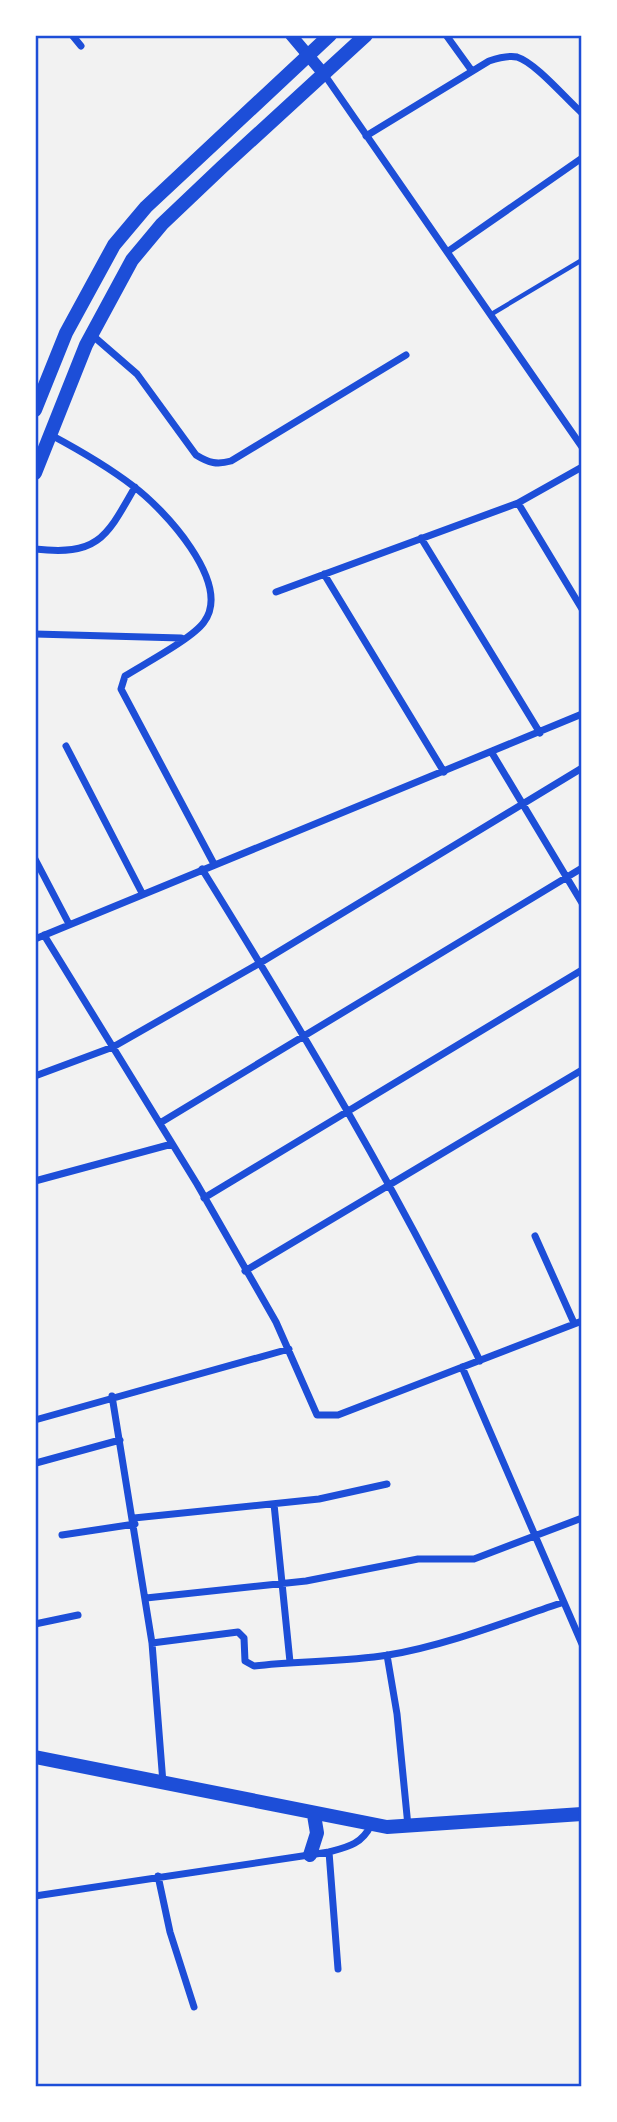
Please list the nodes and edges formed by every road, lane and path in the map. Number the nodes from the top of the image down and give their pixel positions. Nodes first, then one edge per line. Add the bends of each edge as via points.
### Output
1 (72, 35) edge
2 (291, 35) edge
3 (330, 35) edge
4 (366, 35) edge
5 (446, 35) edge
6 (81, 46) dead end
7 (308, 55) junction
8 (472, 71) junction
9 (323, 73) junction
10 (582, 113) edge
11 (366, 136) junction
12 (582, 158) edge
13 (447, 252) junction
14 (582, 260) edge
15 (490, 315) junction
16 (91, 334) junction
17 (406, 355) dead end
18 (35, 410) edge
19 (50, 434) junction
20 (582, 447) edge
21 (582, 467) edge
22 (35, 473) edge
23 (135, 487) junction
24 (518, 503) junction
25 (421, 538) junction
26 (35, 550) edge
27 (324, 574) junction
28 (276, 592) dead end
29 (582, 609) edge
30 (35, 634) edge
31 (183, 638) junction
32 (582, 714) edge
33 (540, 733) junction
34 (66, 746) dead end
35 (492, 753) junction
36 (582, 768) edge
37 (444, 772) junction
38 (520, 804) junction
39 (35, 859) edge
40 (214, 864) junction
41 (582, 868) edge
42 (202, 869) junction
43 (566, 878) junction
44 (142, 893) junction
45 (582, 903) edge
46 (69, 924) junction
47 (44, 934) junction
48 (35, 939) edge
49 (260, 963) junction
50 (582, 970) edge
51 (303, 1035) junction
52 (113, 1047) junction
53 (582, 1070) edge
54 (35, 1076) edge
55 (346, 1109) junction
56 (160, 1124) junction
57 (172, 1144) junction
58 (35, 1181) edge
59 (391, 1186) junction
60 (204, 1198) junction
61 (536, 1236) dead end
62 (245, 1271) junction
63 (578, 1322) edge
64 (289, 1349) junction
65 (481, 1361) junction
66 (462, 1367) junction
67 (112, 1396) junction
68 (35, 1419) edge
69 (120, 1440) junction
70 (36, 1463) edge
71 (387, 1484) dead end
72 (274, 1504) junction
73 (582, 1518) edge
74 (135, 1521) junction
75 (62, 1535) dead end
76 (537, 1535) junction
77 (282, 1584) junction
78 (146, 1598) junction
79 (564, 1602) junction
80 (78, 1615) dead end
81 (35, 1624) edge
82 (152, 1643) junction
83 (582, 1644) edge
84 (387, 1655) junction
85 (290, 1662) junction
86 (35, 1757) edge
87 (163, 1784) junction
88 (582, 1814) edge
89 (314, 1815) junction
90 (371, 1825) junction
91 (408, 1826) junction
92 (329, 1852) junction
93 (310, 1855) junction
94 (158, 1876) junction
95 (35, 1896) edge
96 (338, 1969) dead end
97 (194, 2007) dead end

1 - 6 street
2 - 7 street
3 - 7 main road
4 - 9 main road
5 - 8 street
7 - 9 street
7 - 18 main road via 156,197 114,245 66,333
8 - 10 street via 502,57 518,57
8 - 11 street
9 - 11 street
9 - 16 main road via 162,224 132,260
11 - 13 street
12 - 13 street
13 - 15 street
14 - 15 lane
15 - 20 street
16 - 17 street via 136,374 196,455 221,464
16 - 19 main road
19 - 22 main road
19 - 23 street
21 - 24 street
23 - 26 street via 113,526 97,541 79,550
23 - 31 street via 168,518 203,566 211,587 211,608 204,623
24 - 25 street
24 - 29 street
25 - 27 street
25 - 33 street
27 - 28 street
27 - 37 street
30 - 31 street
31 - 40 street via 125,677 121,689
32 - 33 street
33 - 35 street
34 - 44 street
35 - 37 street
35 - 38 street
36 - 38 street
37 - 40 street
38 - 43 street
38 - 49 street
39 - 46 street
40 - 42 street
41 - 43 street
42 - 44 street
42 - 49 street
43 - 45 street
43 - 51 street
44 - 46 street
46 - 47 street
47 - 48 street
47 - 52 street
49 - 51 street
49 - 52 street
50 - 55 street
51 - 55 street
51 - 56 street
52 - 54 street
52 - 56 street
53 - 59 street
55 - 59 street
55 - 60 street
56 - 57 street
57 - 58 street
57 - 60 street
59 - 62 street
59 - 65 street
60 - 62 street
61 - 63 street
62 - 64 street
63 - 65 street
64 - 66 street via 312,1409 325,1418
64 - 67 street
65 - 66 street
66 - 76 street
67 - 68 street
67 - 69 street
69 - 70 street
69 - 74 street
71 - 72 street
72 - 74 street
72 - 77 street
73 - 76 street
74 - 75 street
74 - 78 street
76 - 77 street via 474,1559 418,1559
76 - 79 street
77 - 78 street
77 - 85 street
78 - 82 street
79 - 83 street
79 - 84 street
80 - 81 street
82 - 85 street via 238,1632 244,1638 249,1665
82 - 87 street
84 - 85 street
84 - 91 street
86 - 87 main road
87 - 89 main road
88 - 91 main road
89 - 90 main road
89 - 93 main road via 317,1833
90 - 91 main road
90 - 92 street via 358,1843
92 - 93 street
92 - 96 street
93 - 94 street
94 - 95 street
94 - 97 street

